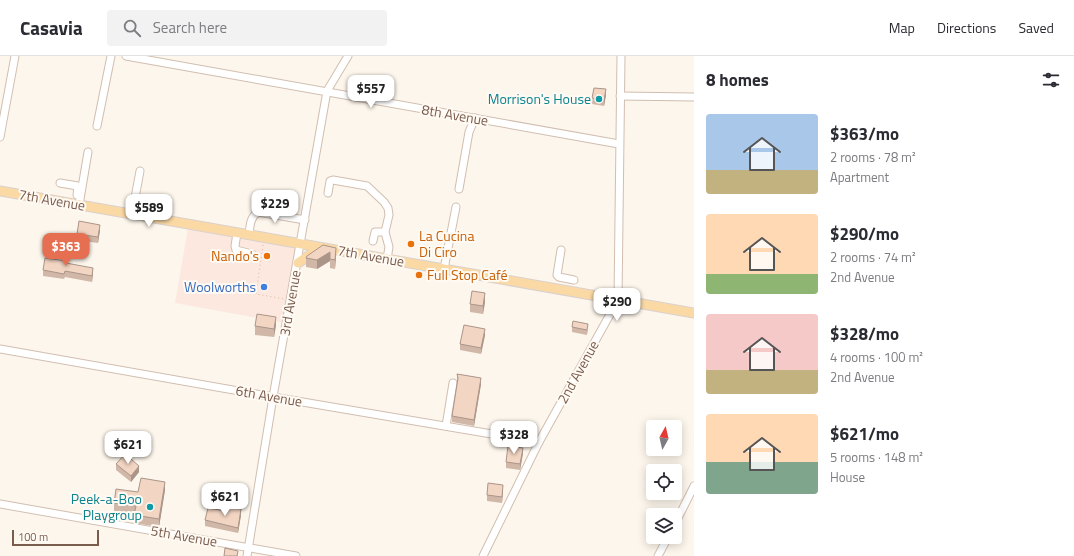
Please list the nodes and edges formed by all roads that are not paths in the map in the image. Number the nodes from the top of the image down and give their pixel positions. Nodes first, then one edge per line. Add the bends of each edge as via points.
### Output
1 (15, 56) edge
2 (111, 56) edge
3 (126, 56) edge
4 (348, 56) edge
5 (621, 56) edge
6 (327, 91) junction
7 (620, 96) junction
8 (694, 96) edge
9 (475, 118) junction
10 (97, 126) dead end
11 (0, 137) edge
12 (619, 144) junction
13 (88, 152) dead end
14 (140, 171) dead end
15 (60, 183) dead end
16 (459, 190) dead end
17 (0, 191) edge
18 (328, 193) dead end
19 (78, 205) junction
20 (456, 207) dead end
21 (132, 214) junction
22 (305, 220) junction
23 (385, 232) junction
24 (237, 233) junction
25 (248, 235) junction
26 (373, 241) dead end
27 (301, 244) junction
28 (321, 248) junction
29 (561, 250) dead end
30 (252, 254) dead end
31 (387, 259) junction
32 (298, 263) junction
33 (444, 269) junction
34 (564, 291) junction
35 (618, 300) junction
36 (694, 313) edge
37 (0, 349) edge
38 (453, 384) dead end
39 (273, 397) junction
40 (446, 426) junction
41 (539, 442) junction
42 (694, 486) edge
43 (0, 504) edge
44 (682, 510) edge
45 (664, 544) edge
46 (249, 548) junction
47 (247, 556) edge
48 (296, 556) edge
49 (483, 556) edge
50 (658, 556) edge

1 - 11 street
2 - 10 street
3 - 6 street, 8th Avenue
4 - 6 street, 3rd Avenue
5 - 7 street, 2nd Avenue
6 - 9 street, 8th Avenue
6 - 22 street, 3rd Avenue
7 - 8 street
7 - 12 street, 2nd Avenue
9 - 12 street, 8th Avenue
9 - 16 street via 469,132
12 - 35 street, 2nd Avenue
13 - 19 street
14 - 21 street
15 - 19 street via 78,186
17 - 19 main road, 7th Avenue via 45,203
18 - 23 street via 330,181 333,180 367,186 388,208
19 - 21 main road, 7th Avenue
20 - 33 street
21 - 24 main road, 7th Avenue
22 - 25 street via 258,212 252,219
22 - 27 street, 3rd Avenue
23 - 26 street via 375,232
23 - 31 street via 389,246
24 - 25 main road, 7th Avenue
24 - 30 street via 236,250
25 - 27 main road, 7th Avenue
27 - 28 main road, 7th Avenue
27 - 32 street, 3rd Avenue
28 - 31 main road, 7th Avenue
28 - 32 main road
29 - 34 street via 558,275 570,279
31 - 33 main road, 7th Avenue
32 - 39 street, 3rd Avenue
33 - 34 main road, 7th Avenue
34 - 35 main road, 7th Avenue
35 - 36 main road, 7th Avenue
35 - 41 street, 2nd Avenue
37 - 39 street, 6th Avenue
38 - 40 street
39 - 40 street, 6th Avenue
39 - 46 street, 3rd Avenue
40 - 41 street, 6th Avenue
41 - 49 street, 2nd Avenue
42 - 44 street
43 - 46 street, 5th Avenue
45 - 50 street
46 - 47 street, 3rd Avenue
46 - 48 street, 5th Avenue

